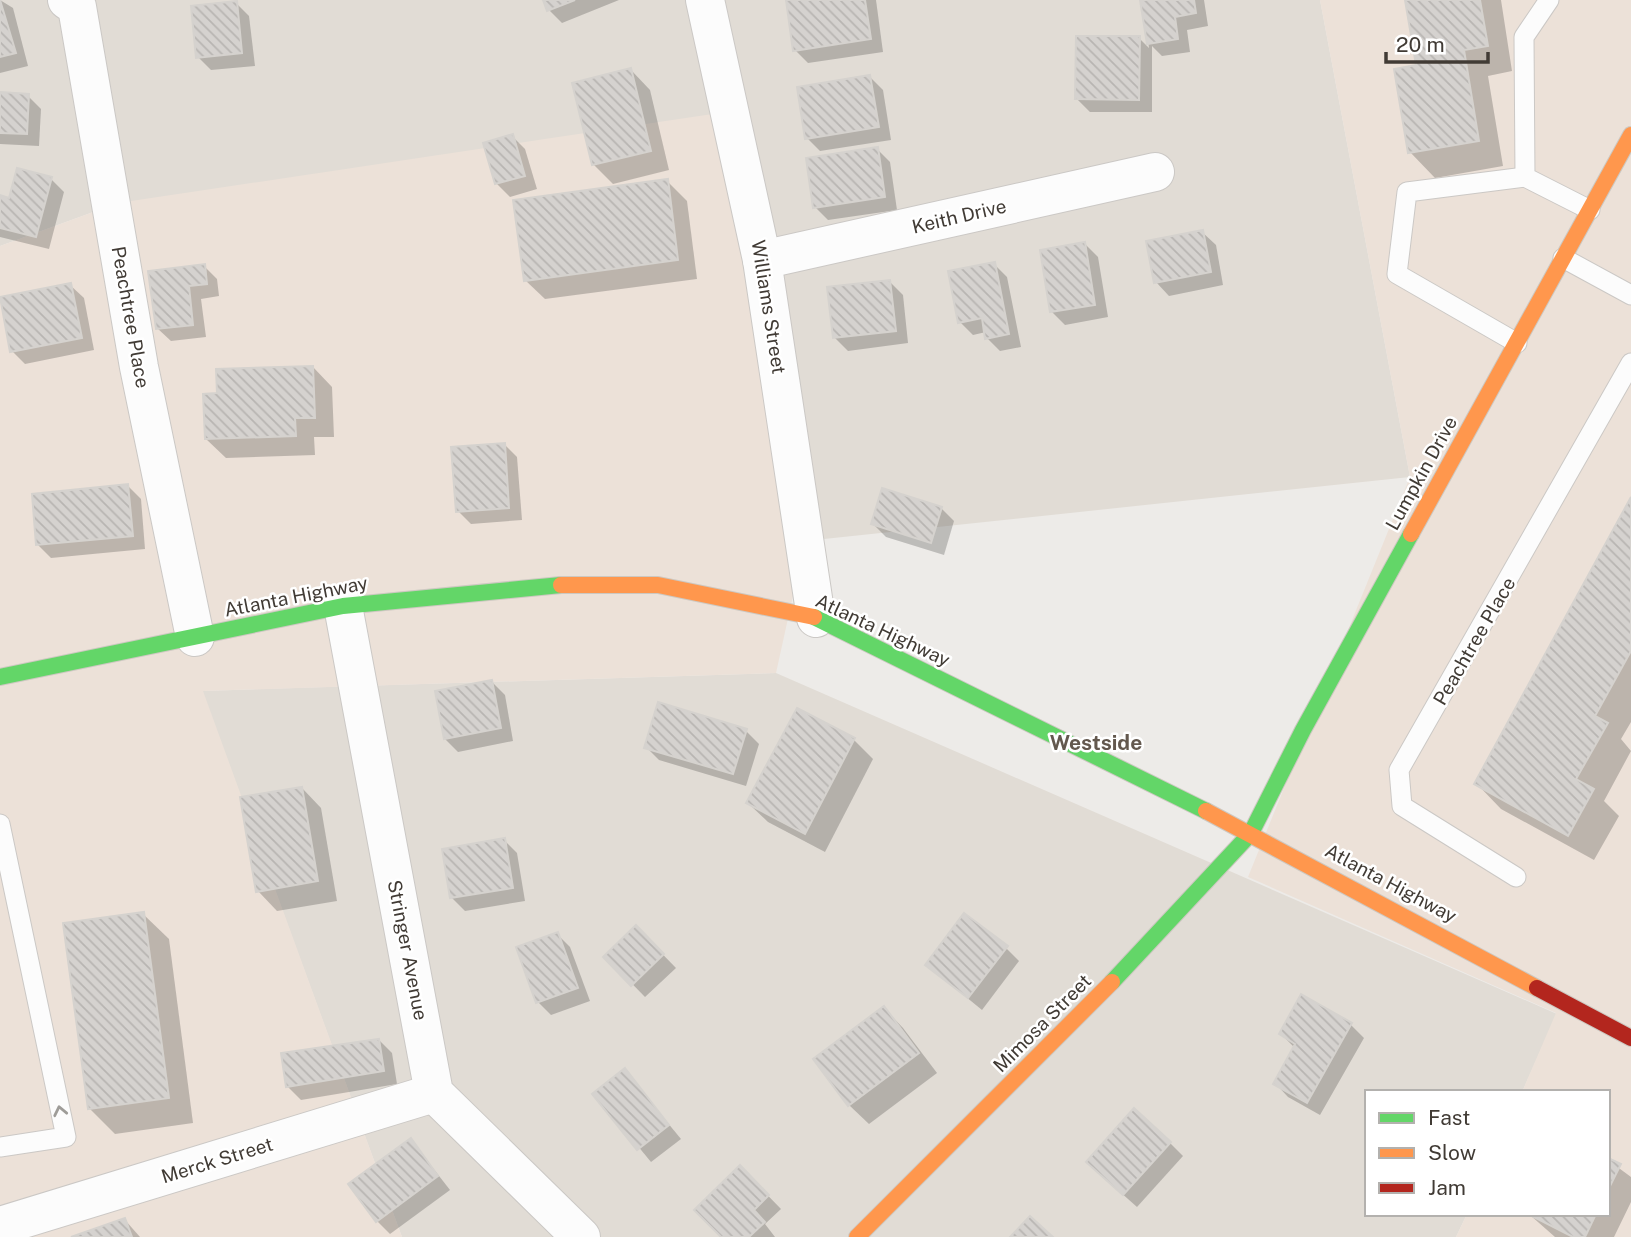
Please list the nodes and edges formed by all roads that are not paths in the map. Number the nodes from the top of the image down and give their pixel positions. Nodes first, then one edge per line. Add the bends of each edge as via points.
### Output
1 (66, 0) edge
2 (705, 0) edge
3 (1549, 0) edge
4 (1631, 135) edge
5 (1155, 172) dead end
6 (1525, 177) junction
7 (1590, 211) junction
8 (1563, 258) junction
9 (762, 260) junction
10 (1631, 295) edge
11 (1517, 343) junction
12 (1631, 363) edge
13 (343, 606) junction
14 (816, 618) junction
15 (195, 637) junction
16 (0, 677) edge
17 (0, 824) edge
18 (1251, 832) junction
19 (1516, 877) dead end
20 (1631, 1038) edge
21 (435, 1093) junction
22 (0, 1147) edge
23 (0, 1226) edge
24 (581, 1237) edge
25 (856, 1237) edge

1 - 15 street, Peachtree Place via 77,8 139,367
2 - 9 street, Williams Street
3 - 6 lane via 1524,37
4 - 7 main road, Lumpkin Drive
5 - 9 street, Keith Drive
6 - 7 lane
6 - 11 lane via 1408,192 1397,274
7 - 8 main road, Lumpkin Drive
8 - 10 lane
8 - 11 main road, Lumpkin Drive
9 - 14 street, Williams Street
11 - 18 main road, Lumpkin Drive
12 - 19 lane, Peachtree Place via 1399,770 1402,806
13 - 14 main road, Atlanta Highway via 588,583 658,585
13 - 15 main road, Atlanta Highway
13 - 21 street, Stringer Avenue
14 - 18 main road, Atlanta Highway
15 - 16 main road, Atlanta Highway
22 -> 17 lane via 66,1137
18 - 20 main road, Atlanta Highway
18 - 25 main road, Mimosa Street via 1077,1019
21 - 23 street, Merck Street
21 - 24 street

